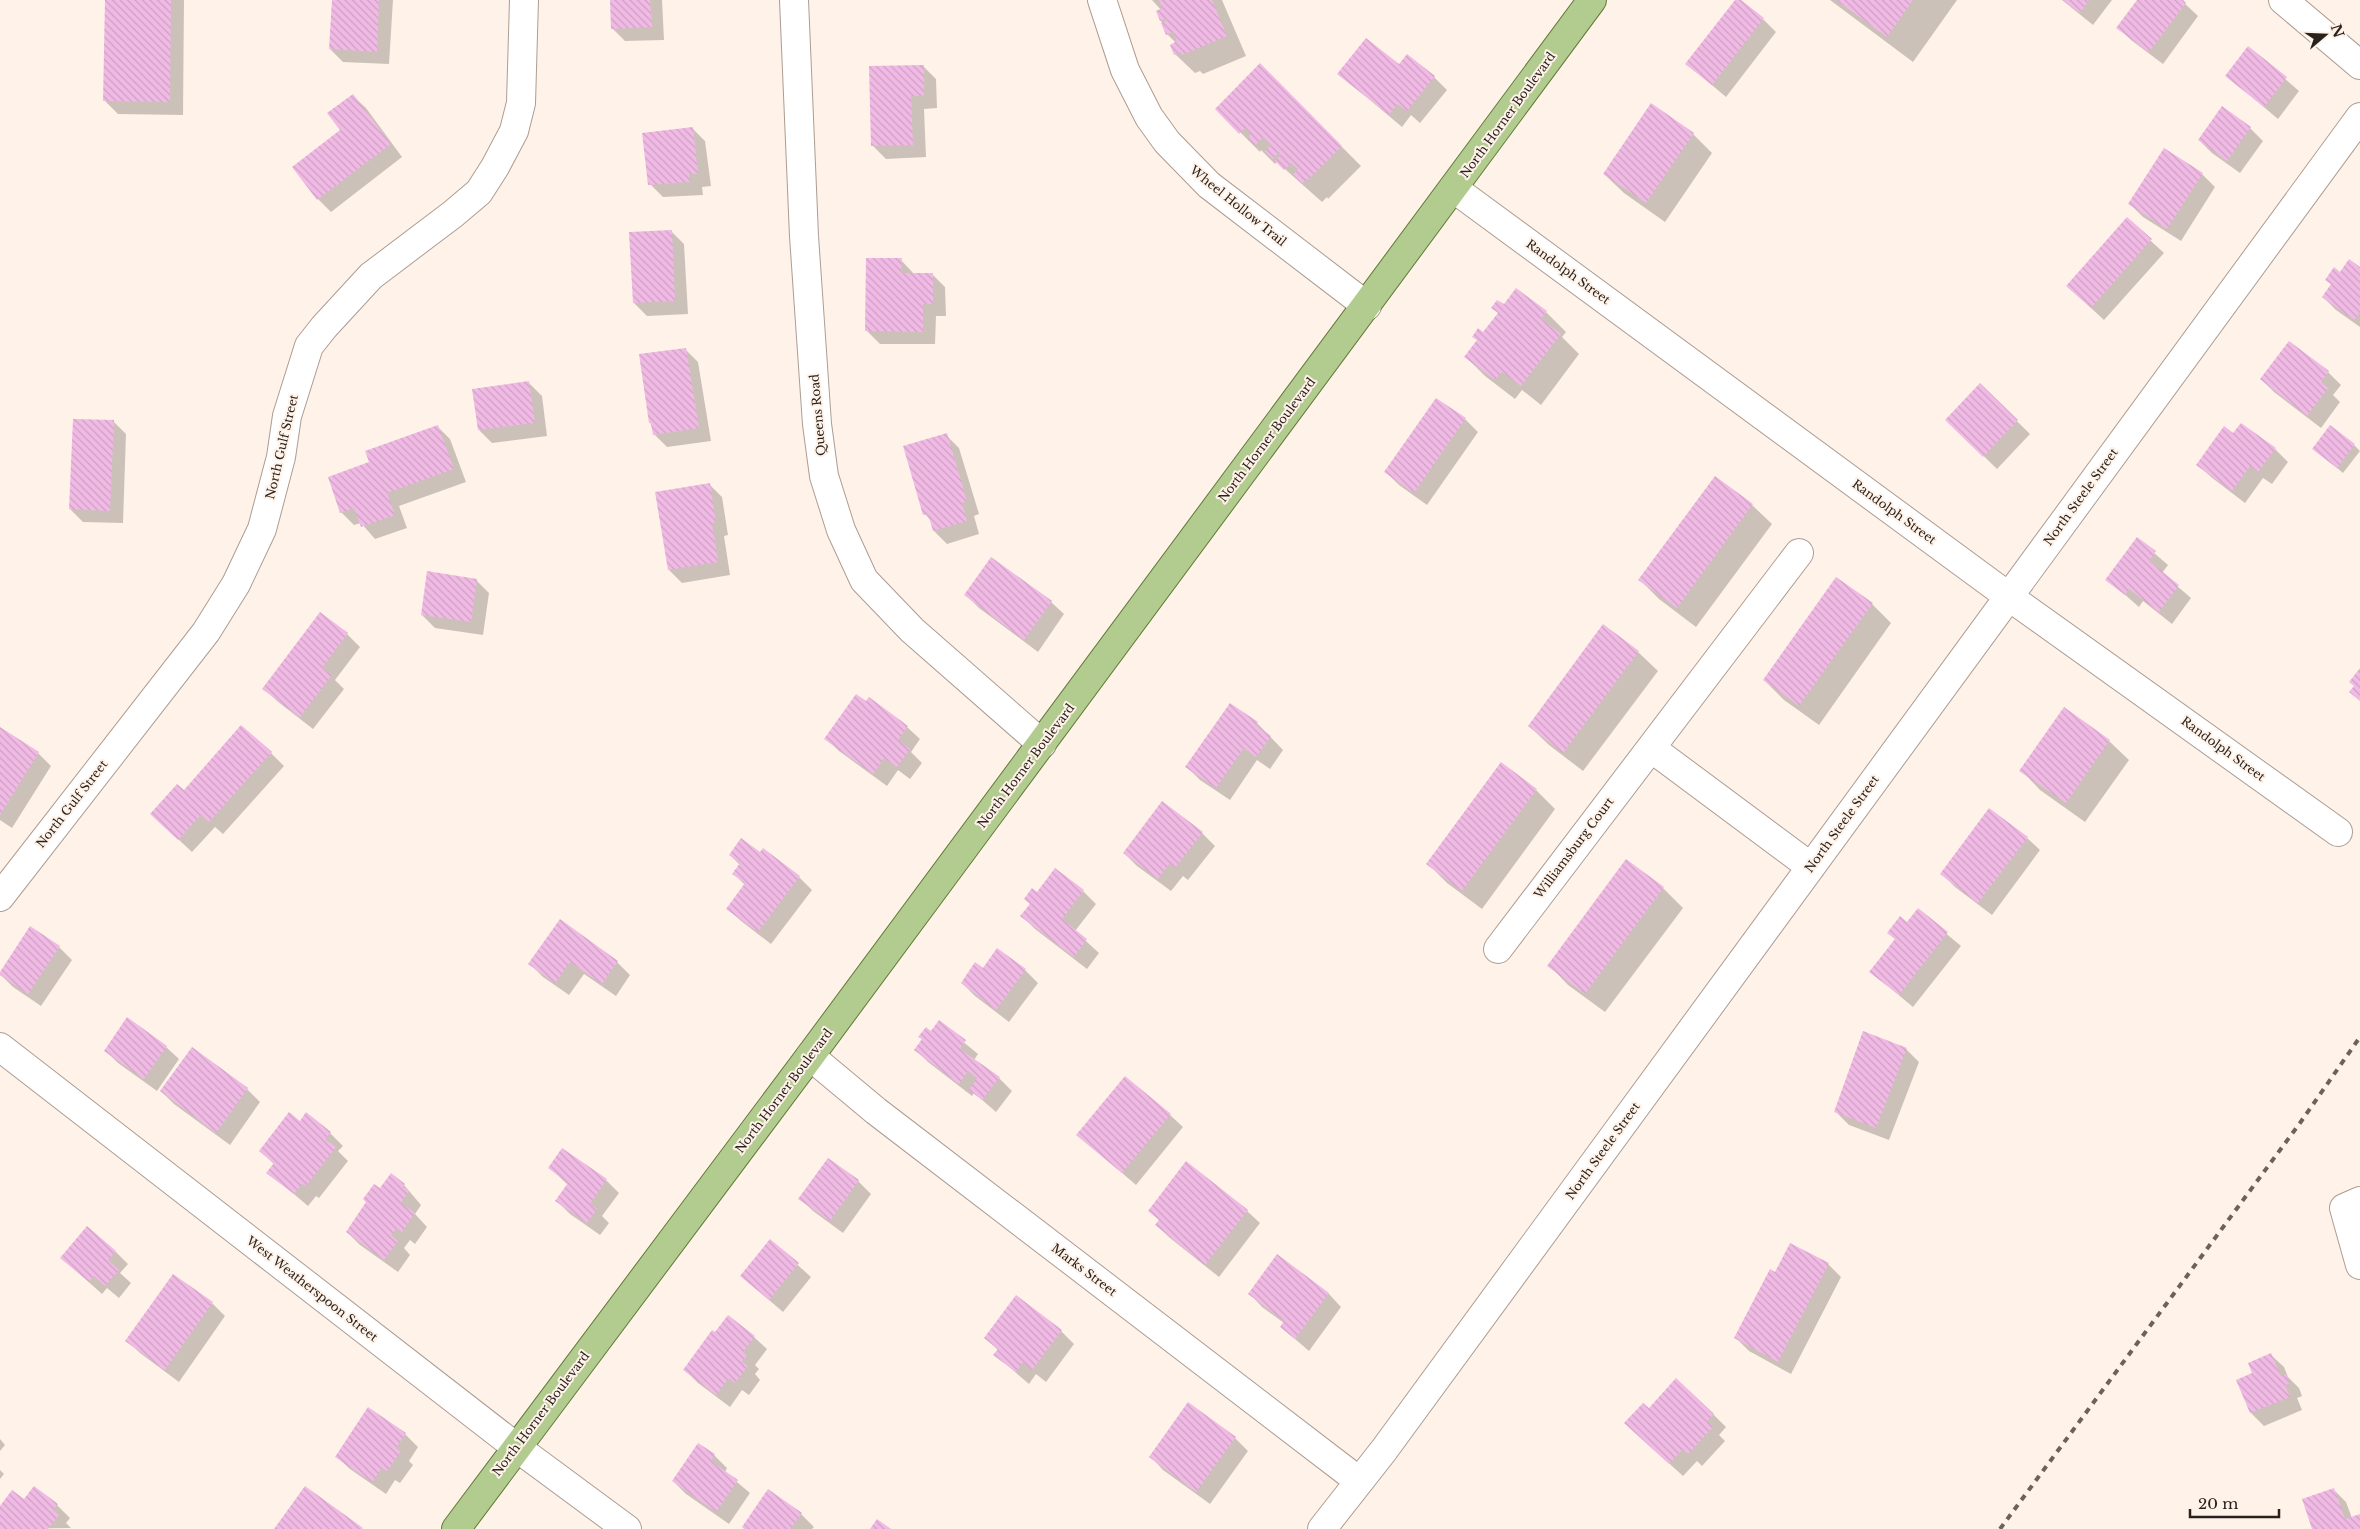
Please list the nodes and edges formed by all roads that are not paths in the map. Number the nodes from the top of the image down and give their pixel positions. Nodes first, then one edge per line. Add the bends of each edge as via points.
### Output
1 (524, 0) edge
2 (794, 0) edge
3 (1102, 0) edge
4 (1592, 0) edge
5 (2283, 0) edge
6 (2360, 65) edge
7 (2360, 117) edge
8 (1453, 188) junction
9 (1367, 306) junction
10 (1799, 553) dead end
11 (2008, 596) junction
12 (1042, 744) junction
13 (1651, 748) junction
14 (2338, 832) dead end
15 (1810, 867) junction
16 (0, 897) edge
17 (1498, 949) dead end
18 (0, 1046) edge
19 (810, 1056) junction
20 (2352, 1204) edge
21 (2360, 1265) edge
22 (516, 1447) junction
23 (1359, 1481) junction
24 (456, 1529) edge
25 (627, 1529) edge
26 (1322, 1529) edge

1 - 16 street, North Gulf Street via 521,103 514,132 495,167 479,192 371,276 309,346 287,416 281,457 262,529 236,584 206,632
2 - 12 street, Queens Road via 804,236 817,424 824,476 840,530 864,580 912,630
3 - 9 street, Wheel Hollow Trail via 1125,70 1149,118 1167,142 1209,185
4 - 8 main road, North Horner Boulevard
5 - 6 street
7 - 11 street, North Steele Street
8 - 9 main road, North Horner Boulevard
8 - 11 street, Randolph Street
9 - 12 main road, North Horner Boulevard
10 - 13 street, Williamsburg Court
11 - 14 street, Randolph Street
11 - 15 street, North Steele Street
12 - 19 main road, North Horner Boulevard
13 - 15 street
13 - 17 street, Williamsburg Court
15 - 23 street, North Steele Street
18 - 22 street, West Weatherspoon Street
19 - 22 main road, North Horner Boulevard
19 - 23 street, Marks Street via 876,1111
20 - 21 street
22 - 24 main road, North Horner Boulevard
22 - 25 street, West Weatherspoon Street
23 - 26 street, North Steele Street

